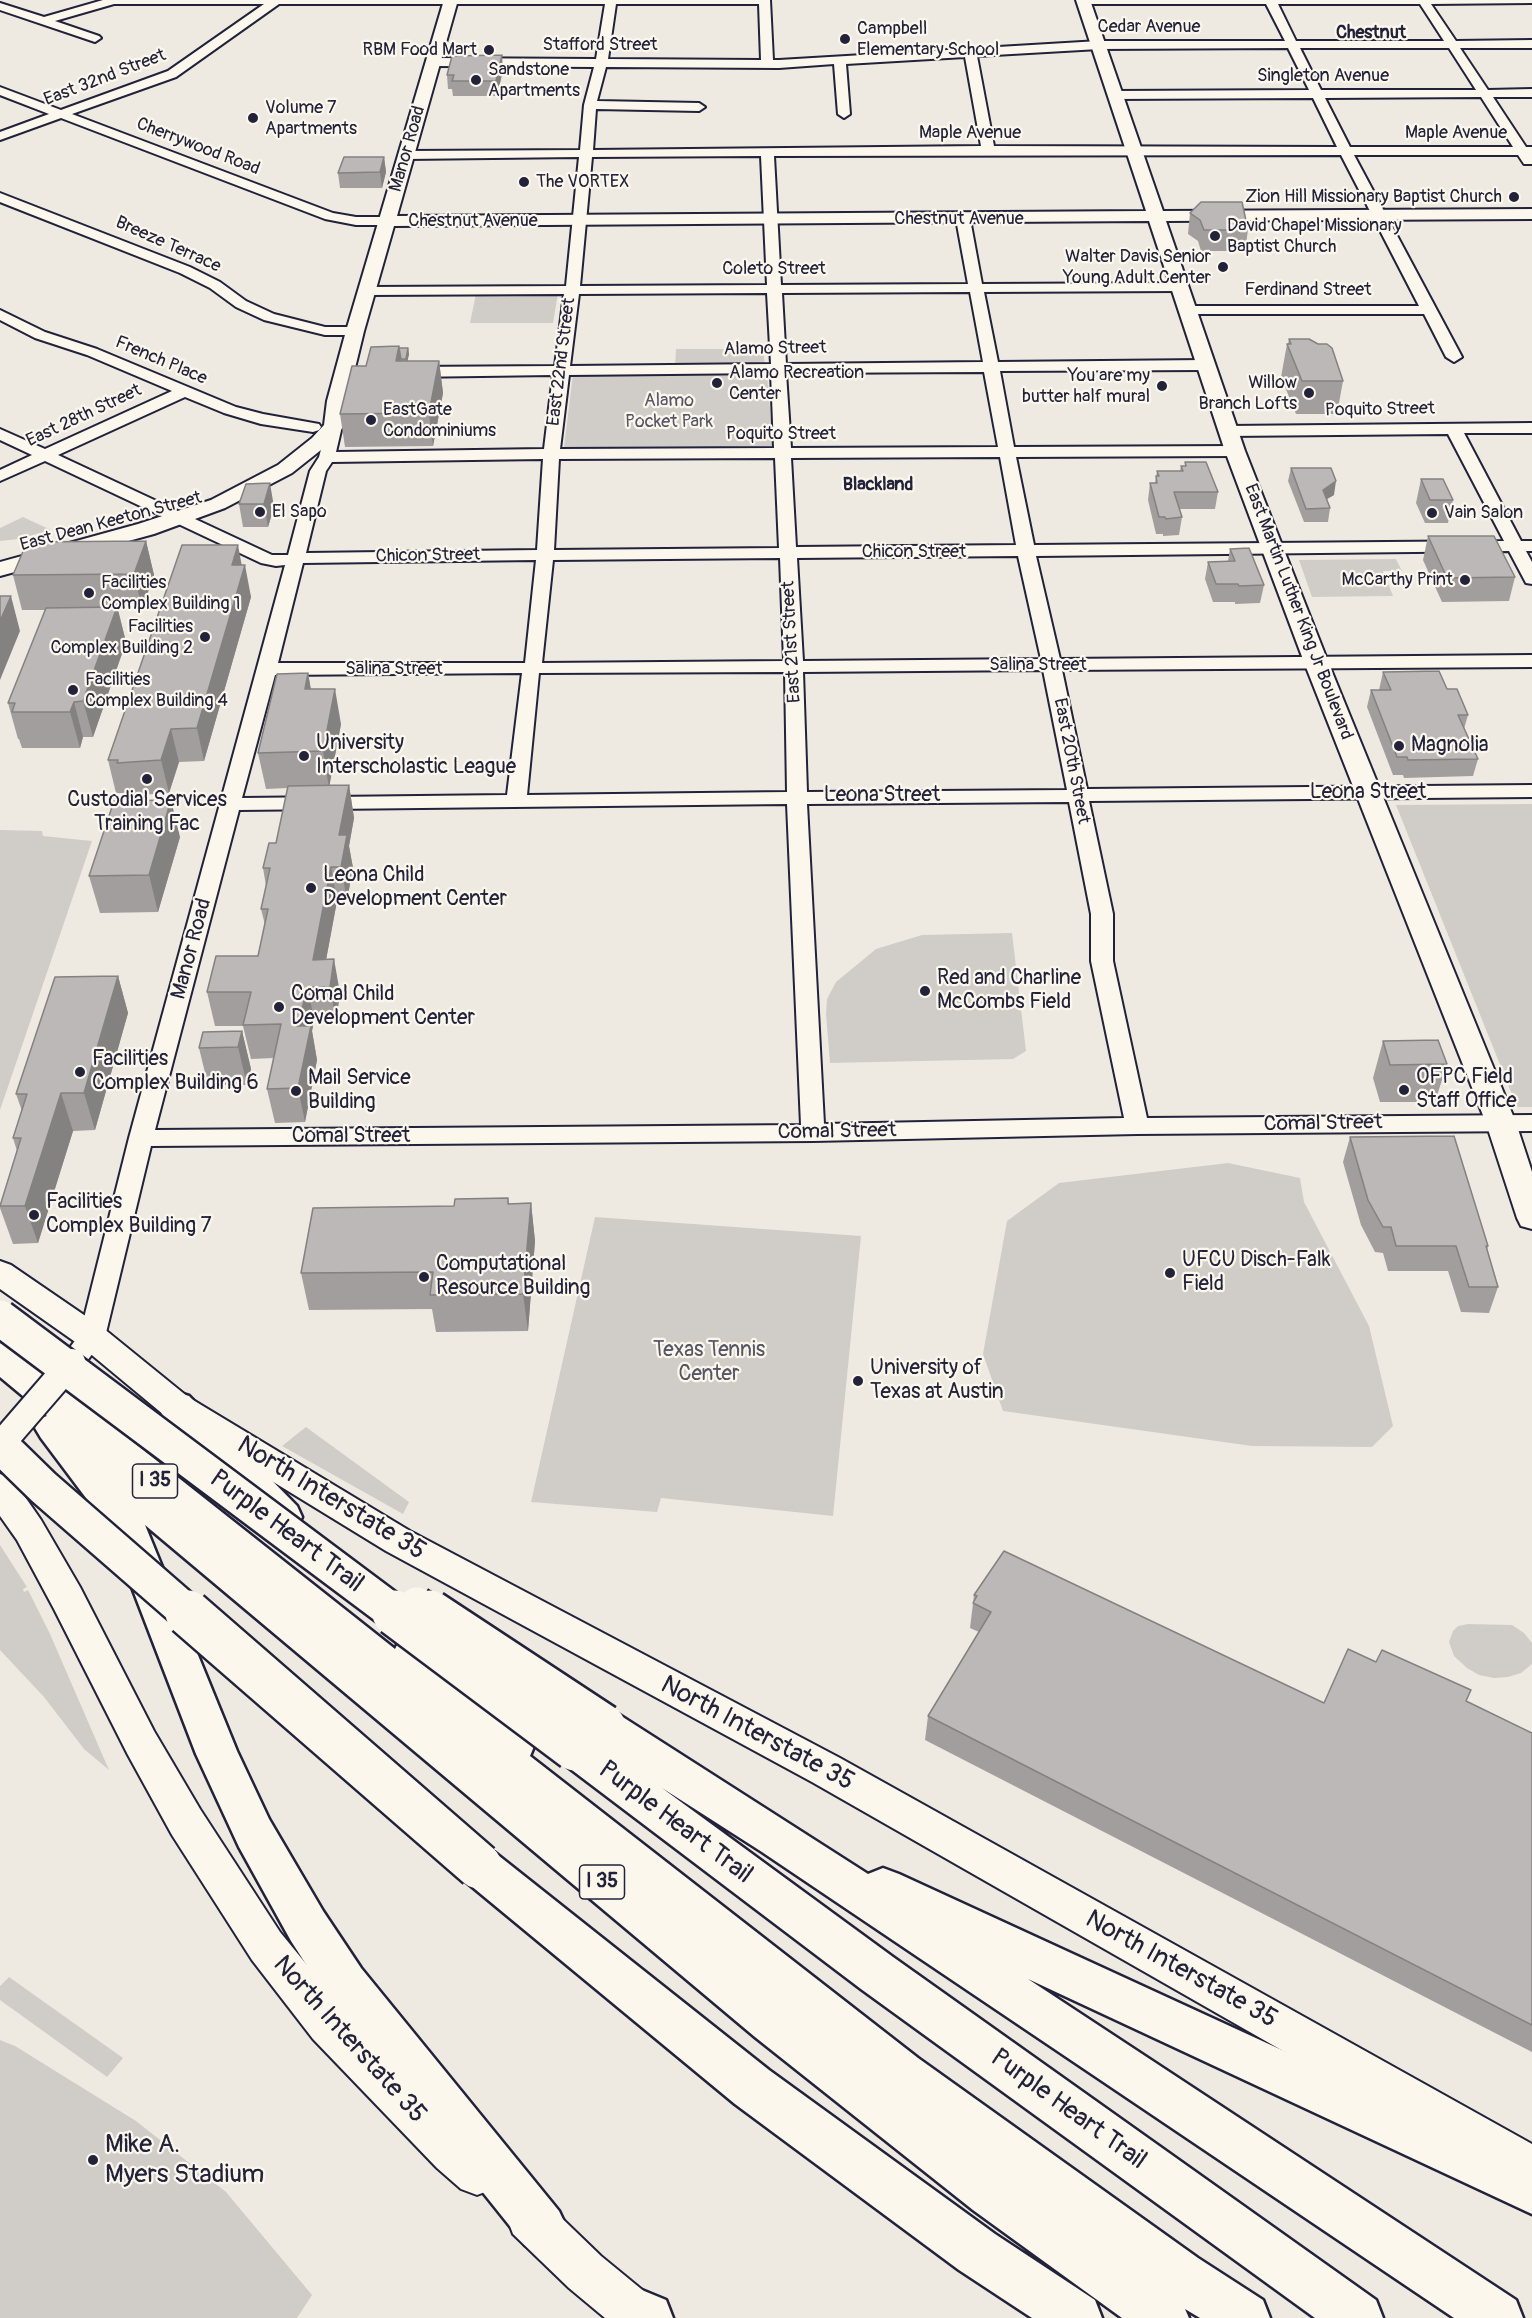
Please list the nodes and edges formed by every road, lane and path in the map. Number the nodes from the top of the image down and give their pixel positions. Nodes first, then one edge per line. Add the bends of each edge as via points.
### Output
1 (451, 0) edge
2 (653, 0) edge
3 (1424, 0) edge
4 (1532, 0) edge
5 (276, 1) edge
6 (611, 1) edge
7 (765, 1) edge
8 (1083, 1) edge
9 (1270, 1) edge
10 (0, 6) edge
11 (42, 21) junction
12 (95, 38) dead end
13 (1532, 44) edge
14 (1099, 45) junction
15 (1293, 45) junction
16 (1453, 45) junction
17 (970, 52) junction
18 (840, 60) junction
19 (434, 62) junction
20 (601, 63) junction
21 (767, 64) junction
22 (0, 91) edge
23 (1485, 93) junction
24 (1532, 93) edge
25 (1114, 94) junction
26 (1319, 95) junction
27 (590, 105) junction
28 (699, 107) dead end
29 (61, 114) junction
30 (844, 114) dead end
31 (0, 136) edge
32 (988, 150) junction
33 (1132, 151) junction
34 (1348, 151) junction
35 (1527, 151) edge
36 (767, 152) junction
37 (585, 154) junction
38 (407, 155) junction
39 (1532, 165) edge
40 (0, 197) edge
41 (1378, 214) junction
42 (1532, 214) edge
43 (330, 216) junction
44 (1157, 216) junction
45 (963, 219) junction
46 (771, 220) junction
47 (386, 221) junction
48 (580, 222) junction
49 (379, 245) junction
50 (1179, 287) junction
51 (572, 288) junction
52 (774, 288) junction
53 (977, 288) junction
54 (368, 291) junction
55 (1188, 310) junction
56 (1428, 310) junction
57 (0, 314) edge
58 (355, 331) junction
59 (1454, 357) dead end
60 (1205, 365) junction
61 (992, 366) junction
62 (778, 368) junction
63 (561, 371) junction
64 (398, 372) edge
65 (183, 392) junction
66 (337, 401) junction
67 (334, 426) junction
68 (313, 427) junction
69 (1532, 428) edge
70 (1454, 429) junction
71 (1228, 431) junction
72 (0, 434) edge
73 (1235, 451) junction
74 (1008, 452) junction
75 (551, 454) junction
76 (782, 454) junction
77 (46, 456) junction
78 (327, 457) junction
79 (0, 476) edge
80 (172, 515) junction
81 (1524, 546) edge
82 (1273, 549) junction
83 (1026, 551) junction
84 (787, 553) junction
85 (0, 554) edge
86 (545, 555) junction
87 (296, 559) junction
88 (0, 569) edge
89 (1532, 579) edge
90 (1532, 661) edge
91 (1316, 662) junction
92 (794, 666) junction
93 (1052, 666) junction
94 (532, 668) junction
95 (267, 669) junction
96 (1532, 791) edge
97 (1370, 793) junction
98 (1077, 795) junction
99 (797, 797) junction
100 (516, 800) junction
101 (231, 804) junction
102 (1532, 1122) edge
103 (1501, 1123) junction
104 (1137, 1126) junction
105 (813, 1132) junction
106 (141, 1138) junction
107 (1532, 1218) edge
108 (0, 1273) edge
109 (0, 1318) edge
110 (92, 1337) junction
111 (0, 1357) edge
112 (0, 1386) edge
113 (164, 1419) junction
114 (54, 1428) junction
115 (1, 1444) edge
116 (0, 1488) edge
117 (589, 1737) junction
118 (777, 1838) junction
119 (669, 1892) junction
120 (1532, 2168) edge
121 (1532, 2190) edge
122 (542, 2228) junction
123 (640, 2316) edge
124 (1077, 2318) edge
125 (1164, 2318) edge
126 (1245, 2318) edge
127 (1358, 2318) edge
128 (1498, 2318) edge

1 - 5 street
1 - 6 street
1 - 19 main road, Manor Road
2 - 6 street
2 - 7 street
3 - 4 street
3 - 9 street
3 - 16 street
5 - 11 street via 114,1
5 - 29 street, East 32nd Street via 172,74
6 - 20 street, East 22nd Street
7 - 21 street
8 - 9 street
8 - 14 main road, East Martin Luther King Jr Boulevard
9 - 15 street
10 - 11 street
11 - 12 street
13 - 16 street, Cedar Avenue
14 - 15 street, Cedar Avenue
14 - 17 street, Cedar Avenue
14 - 25 main road, East Martin Luther King Jr Boulevard
15 - 16 street, Cedar Avenue
15 - 26 street
16 - 23 street
17 - 18 street, Cedar Avenue
17 - 32 street
18 - 21 street, Cedar Avenue
18 - 30 street
19 - 20 street, Stafford Street
19 - 38 main road, Manor Road
20 - 21 street, Stafford Street
20 - 27 street, East 22nd Street
22 - 29 street, Cherrywood Road
23 - 24 street, Singleton Avenue
23 - 26 street, Singleton Avenue
23 - 35 street
25 - 26 street, Singleton Avenue
25 - 33 main road, East Martin Luther King Jr Boulevard
26 - 34 street
27 - 28 street
27 - 37 street, East 22nd Street
29 - 31 street, East 32nd Street
29 - 43 street, Cherrywood Road
32 - 33 street, Maple Avenue
32 - 36 street, Maple Avenue
33 - 34 street, Maple Avenue
33 - 44 main road, East Martin Luther King Jr Boulevard
34 - 35 street, Maple Avenue
34 - 41 street
35 - 39 street
36 - 37 street, Maple Avenue
36 - 46 street, East 21st Street
37 - 38 street, Maple Avenue
37 - 48 street, East 22nd Street
38 - 47 main road, Manor Road
40 - 58 street, Breeze Terrace via 185,270 269,317 325,331
41 - 42 main road, Chestnut Avenue
41 - 44 main road, Chestnut Avenue
41 - 56 street
43 - 47 street, Cherrywood Road
43 - 49 street via 372,236
44 - 45 main road, Chestnut Avenue
44 - 50 main road, East Martin Luther King Jr Boulevard
45 - 46 main road, Chestnut Avenue
45 - 53 street, East 20th Street
46 - 48 main road, Chestnut Avenue
46 - 52 street, East 21st Street
47 - 48 main road, Chestnut Avenue
47 - 49 main road, Manor Road
48 - 51 street, East 22nd Street
49 - 54 main road, Manor Road
50 - 53 street, Coleto Street
50 - 55 main road, East Martin Luther King Jr Boulevard
51 - 52 street, Coleto Street
51 - 54 street, Coleto Street
51 - 63 street, East 22nd Street
52 - 53 street, Coleto Street
52 - 62 street, East 21st Street
53 - 61 street, East 20th Street
54 - 58 main road, Manor Road
55 - 56 street, Ferdinand Street
55 - 60 main road, East Martin Luther King Jr Boulevard
56 - 59 street
57 - 65 street, French Place via 39,335 92,352
58 - 66 main road, Manor Road via 352,372
60 - 61 street, Alamo Street
60 - 71 main road, East Martin Luther King Jr Boulevard
61 - 62 street, Alamo Street
61 - 74 street, East 20th Street
62 - 63 street, Alamo Street
62 - 76 street, East 21st Street
63 - 64 street, Alamo Street
63 - 75 street, East 22nd Street
65 - 68 street, French Place via 261,419
65 - 77 street, East 28th Street
66 - 67 main road
66 - 68 main road, East Dean Keeton Street
67 - 78 street, Manor Road
67 - 80 main road, East Dean Keeton Street via 267,480 218,504
68 - 80 main road, East Dean Keeton Street via 251,475
69 - 70 street, Poquito Street
70 - 71 street, Poquito Street
70 - 81 street
71 - 73 main road, East Martin Luther King Jr Boulevard
72 - 77 street, Chicon Street
73 - 74 street, Poquito Street
73 - 82 main road, East Martin Luther King Jr Boulevard
74 - 76 street, Poquito Street
74 - 83 street, East 20th Street
75 - 76 street, Poquito Street
75 - 78 street, Poquito Street
75 - 86 street, East 22nd Street
76 - 84 street, East 21st Street
77 - 79 street, East 28th Street
77 - 80 street, Chicon Street
78 - 87 street, Manor Road via 318,471
80 - 85 main road, East Dean Keeton Street via 54,538
80 - 87 street, Chicon Street via 267,559
80 - 88 main road, East Dean Keeton Street
81 - 82 street, Chicon Street
81 - 89 street
82 - 83 street, Chicon Street
82 - 91 main road, East Martin Luther King Jr Boulevard
83 - 84 street, Chicon Street
83 - 93 street, East 20th Street
84 - 86 street, Chicon Street
84 - 92 street, East 21st Street
86 - 87 street, Chicon Street
86 - 94 street, East 22nd Street
87 - 95 street, Manor Road
90 - 91 street, Salina Street
91 - 93 street, Salina Street
91 - 97 main road, East Martin Luther King Jr Boulevard
92 - 93 street, Salina Street
92 - 94 street, Salina Street
92 - 99 street, East 21st Street
93 - 98 street, East 20th Street
94 - 95 street, Salina Street
94 - 100 street, East 22nd Street
95 - 101 street, Manor Road
96 - 97 street, Leona Street
97 - 98 street, Leona Street
97 - 103 main road, East Martin Luther King Jr Boulevard
98 - 99 street, Leona Street
98 - 104 street, East 20th Street via 1102,914 1102,961
99 - 100 street, Leona Street
99 - 105 street, East 21st Street
100 - 101 street, Leona Street
101 - 106 street, Manor Road
102 - 103 street, Comal Street
103 - 104 street, Comal Street
103 - 107 main road, East Martin Luther King Jr Boulevard
104 - 105 street, Comal Street
105 - 106 street, Comal Street
106 - 110 street, Manor Road
108 - 110 main road, North Interstate 35
109 - 113 highway, Purple Heart Trail / I 35, bridge
110 - 113 main road, North Interstate 35
110 - 115 street, Manor Road, bridge
111 - 119 highway, Purple Heart Trail / I 35
112 - 114 highway, I 35
113 - 117 highway, Purple Heart Trail / I 35, bridge
113 - 119 highway via 361,1598
113 - 120 main road, North Interstate 35 via 826,1770
114 - 122 highway via 112,1503 133,1539 217,1754 254,1833 307,1926 345,1984
114 - 125 highway, I 35 via 771,2021 990,2193
115 - 124 highway, bridge via 52,1495 479,1866 752,2087 977,2252
116 - 122 main road, North Interstate 35 via 67,1598 186,1822 266,1947 327,2024 452,2153
117 - 118 highway
117 - 127 highway, Purple Heart Trail / I 35 via 877,1973
118 - 121 highway
118 - 128 highway
119 - 126 highway, Purple Heart Trail / I 35 via 957,2116
122 - 123 main road, North Interstate 35 via 585,2272

